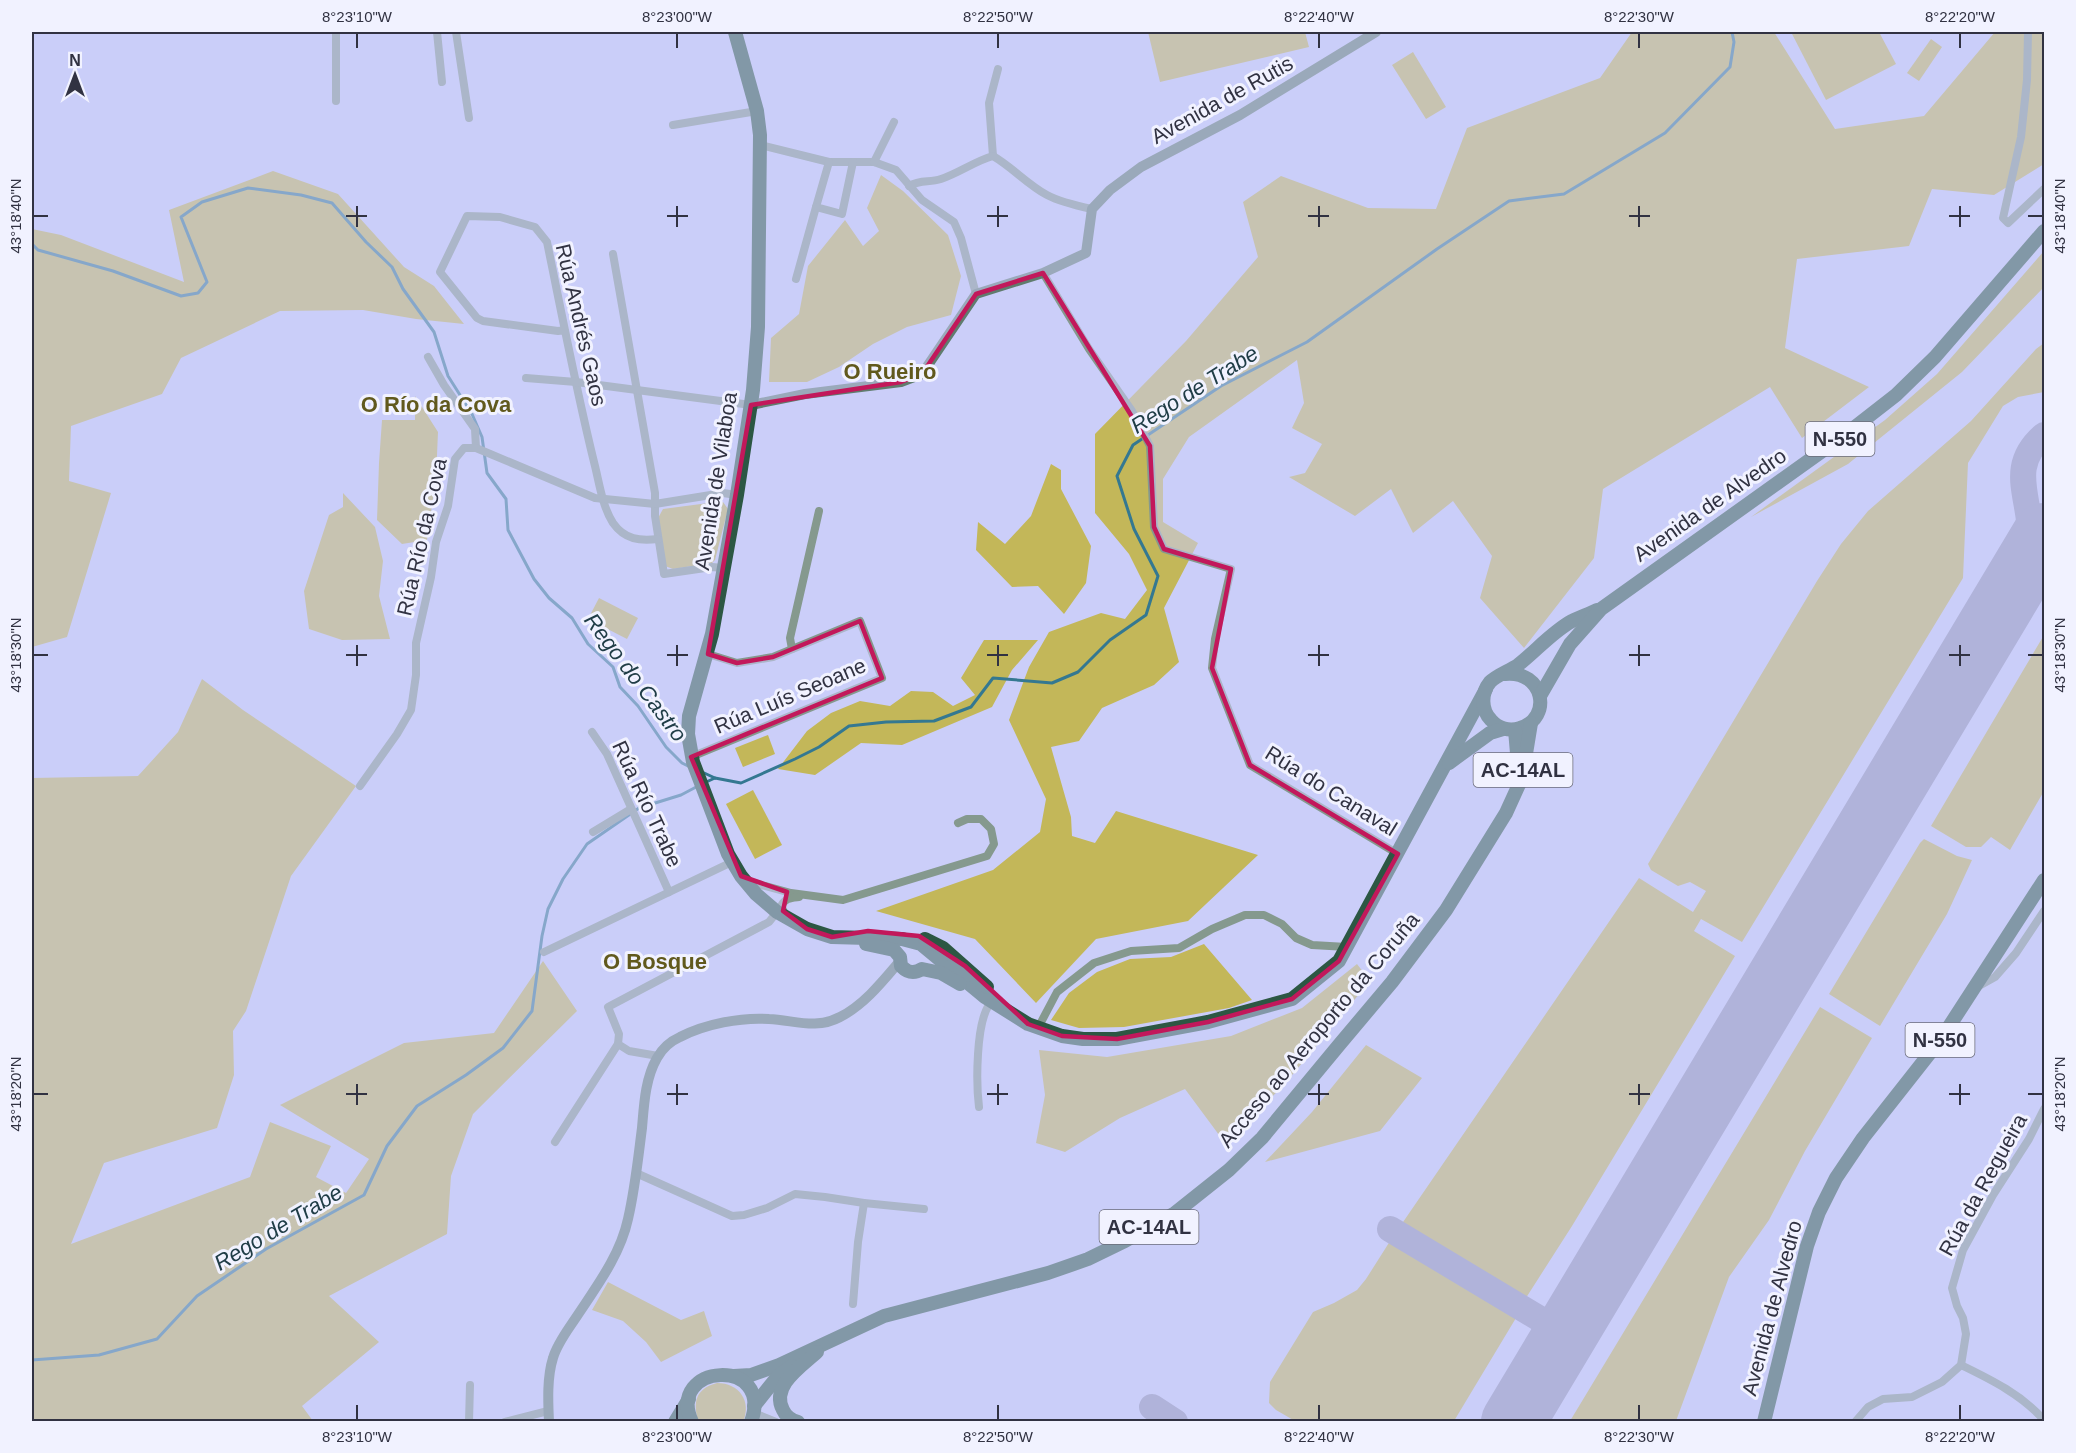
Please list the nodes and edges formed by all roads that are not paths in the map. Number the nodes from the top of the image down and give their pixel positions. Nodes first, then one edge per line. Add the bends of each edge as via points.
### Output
1 (336, 32) edge
2 (437, 32) edge
3 (456, 32) edge
4 (735, 32) edge
5 (1376, 32) edge
6 (2028, 32) edge
7 (998, 69) dead end
8 (442, 82) dead end
9 (336, 101) dead end
10 (757, 111) junction
11 (469, 118) dead end
12 (894, 122) dead end
13 (673, 125) dead end
14 (760, 145) junction
15 (993, 156) junction
16 (829, 162) junction
17 (854, 162) junction
18 (874, 162) junction
19 (909, 186) junction
20 (2044, 189) edge
21 (816, 207) junction
22 (1092, 209) junction
23 (2044, 231) edge
24 (613, 254) dead end
25 (1043, 273) junction
26 (796, 279) dead end
27 (976, 294) junction
28 (565, 330) junction
29 (428, 357) dead end
30 (526, 378) dead end
31 (576, 382) junction
32 (638, 390) junction
33 (751, 405) junction
34 (476, 448) junction
35 (737, 495) junction
36 (604, 500) junction
37 (655, 504) junction
38 (819, 511) dead end
39 (658, 539) junction
40 (723, 568) junction
41 (1601, 609) junction
42 (792, 649) junction
43 (708, 654) junction
44 (1505, 674) junction
45 (1486, 689) junction
46 (1540, 696) junction
47 (1531, 723) junction
48 (1509, 729) junction
49 (592, 732) dead end
50 (692, 759) junction
51 (1445, 766) junction
52 (360, 786) dead end
53 (631, 809) junction
54 (1506, 813) junction
55 (958, 823) dead end
56 (593, 832) dead end
57 (1398, 854) junction
58 (732, 862) junction
59 (741, 876) junction
60 (2044, 880) edge
61 (669, 892) junction
62 (813, 896) junction
63 (2044, 911) edge
64 (782, 915) junction
65 (868, 931) junction
66 (832, 937) junction
67 (920, 945) junction
68 (2003, 945) junction
69 (1347, 947) junction
70 (544, 952) dead end
71 (2016, 953) junction
72 (901, 963) junction
73 (922, 969) junction
74 (978, 979) junction
75 (1975, 988) junction
76 (989, 1005) junction
77 (1033, 1026) junction
78 (618, 1044) junction
79 (658, 1056) junction
80 (979, 1107) dead end
81 (2044, 1109) edge
82 (555, 1143) dead end
83 (636, 1173) junction
84 (864, 1203) junction
85 (924, 1209) dead end
86 (853, 1304) dead end
87 (824, 1345) junction
88 (1961, 1365) junction
89 (734, 1376) junction
90 (470, 1385) dead end
91 (689, 1399) junction
92 (753, 1413) edge
93 (548, 1416) edge
94 (2044, 1420) edge
95 (469, 1422) edge
96 (505, 1422) edge
97 (675, 1422) edge
98 (692, 1422) edge
99 (776, 1422) edge
100 (798, 1422) edge
101 (1764, 1422) edge
102 (1855, 1422) edge

1 - 9 street
2 - 8 street
3 - 11 street
4 - 10 highway, Avenida de Vilaboa
5 - 22 street, Avenida de Rutis via 1240,115 1141,167
6 - 20 street via 2021,137 2003,218 2008,223
7 - 15 street via 989,104
10 - 13 street
10 - 14 highway, Avenida de Vilaboa
12 - 18 street
14 - 16 street
14 - 33 highway, Avenida de Vilaboa via 758,327
15 - 19 street via 939,180 918,181
15 - 22 street via 1047,194
16 - 17 street
16 - 21 street
17 - 18 street
17 - 21 street via 842,214
18 - 19 street via 896,170
19 - 27 street via 954,222
21 - 26 street
22 - 25 street via 1086,253
23 - 41 highway, Avenida de Alvedro / N-550 via 1935,357 1896,395
24 - 32 street
25 - 27 street
25 - 57 street, Rúa do Canaval via 1132,411 1150,446 1154,527 1164,549 1231,569 1212,668 1250,765
27 - 33 street via 922,374 901,382
28 - 28 street, Rúa Andrés Gaos via 547,242 535,227 500,217 467,216 440,272 477,318
28 - 31 street, Rúa Andrés Gaos
29 - 34 street via 475,429
30 - 31 street
31 - 32 street
31 - 36 street, Rúa Andrés Gaos
32 - 33 street
32 - 37 street
33 - 35 highway, Avenida de Vilaboa
34 - 36 street, Rúa Río da Cova
34 - 52 street, Rúa Río da Cova via 464,448 455,459 416,643 411,710
35 - 37 street, Rúa Río da Cova via 723,493
35 - 40 highway, Avenida de Vilaboa
36 - 37 street, Rúa Río da Cova
36 - 39 street, Rúa Andrés Gaos via 614,524 623,533 639,541
37 - 39 street
38 - 42 street via 790,638
39 - 40 street via 664,574
40 - 43 highway, Avenida de Vilaboa
41 - 44 highway, Avenida de Alvedro / N-550 via 1571,621
41 - 46 highway, Avenida de Alvedro / N-550 via 1570,644
42 - 43 street via 773,657 737,663
42 - 50 street, Rúa Luís Seoane via 860,621 882,678
43 - 50 highway, Avenida de Vilaboa via 689,716
44 - 45 highway, N-550
44 - 46 highway via 1531,680
45 - 48 highway via 1483,698 1488,717 1494,724
45 - 51 highway
46 - 47 highway, N-550 via 1537,715
47 - 48 highway
47 - 54 highway, Acceso ao Aeroporto da Coruña / AC-14AL via 1522,778
48 - 51 highway via 1490,733
48 - 54 highway, Acceso ao Aeroporto da Coruña / AC-14AL via 1519,760
49 - 53 street, Rúa Río Trabe via 607,754
50 - 58 highway, Avenida de Vilaboa
51 - 57 highway
53 - 56 street
53 - 61 street, Rúa Río Trabe
54 - 87 highway, Acceso ao Aeroporto da Coruña / AC-14AL via 1446,910 1392,982 1262,1138 1202,1192 1175,1213 1088,1259 884,1316
55 - 62 street via 981,819 991,829 994,844 987,856 843,900
57 - 69 highway
58 - 59 highway, Avenida de Vilaboa
58 - 61 street
59 - 62 street via 772,889
59 - 64 highway, Avenida de Vilaboa
60 - 68 highway, Avenida de Alvedro / N-550
61 - 70 street
62 - 64 street via 787,899 781,906
63 - 71 street
64 - 66 highway, Avenida de Vilaboa
64 - 78 street via 608,1007 619,1034
65 - 66 highway
65 - 67 highway via 913,938
65 - 74 highway via 900,931 919,936 944,948
66 - 67 highway via 902,939
66 - 72 highway via 894,950
67 - 72 highway via 910,948
67 - 73 highway via 927,960
67 - 74 highway via 942,952
67 - 77 highway via 985,997
68 - 71 street
68 - 75 highway, Avenida de Alvedro / N-550
69 - 77 highway via 1339,961 1292,999 1208,1022 1117,1039 1062,1036
69 - 77 street via 1312,945 1264,915 1245,915 1179,948 1131,951 1094,963 1057,992
71 - 75 street via 1995,977
72 - 73 highway via 912,973
72 - 79 street via 860,1004 840,1017 811,1024 754,1018 705,1028 681,1036
73 - 76 highway via 941,973
74 - 77 highway
75 - 101 highway, Avenida de Alvedro / N-550 via 1941,1039 1845,1162 1828,1194 1807,1246
76 - 77 highway
76 - 80 street via 981,1027
78 - 79 street via 629,1051
78 - 82 street
79 - 83 street via 646,1088
81 - 88 street, Rúa da Regueira via 1963,1250 1952,1287 1966,1334
83 - 84 street via 732,1216 767,1208 795,1194
83 - 93 street via 620,1245 552,1359
84 - 85 street
84 - 86 street
87 - 89 highway, Acceso ao Aeroporto da Coruña / AC-14AL via 751,1375
87 - 92 highway, Acceso ao Aeroporto da Coruña / AC-14AL via 778,1376
87 - 100 highway, AC-14AL via 780,1391 785,1414
88 - 94 street via 2030,1405
88 - 102 street via 1942,1383 1912,1397 1883,1399 1868,1407
89 - 91 highway, Acceso ao Aeroporto da Coruña / AC-14AL via 725,1373 706,1377 692,1390
89 - 92 highway via 749,1388
90 - 95 street
91 - 97 highway, Acceso ao Aeroporto da Coruña / AC-14AL
91 - 98 highway
92 - 99 street
93 - 96 street

